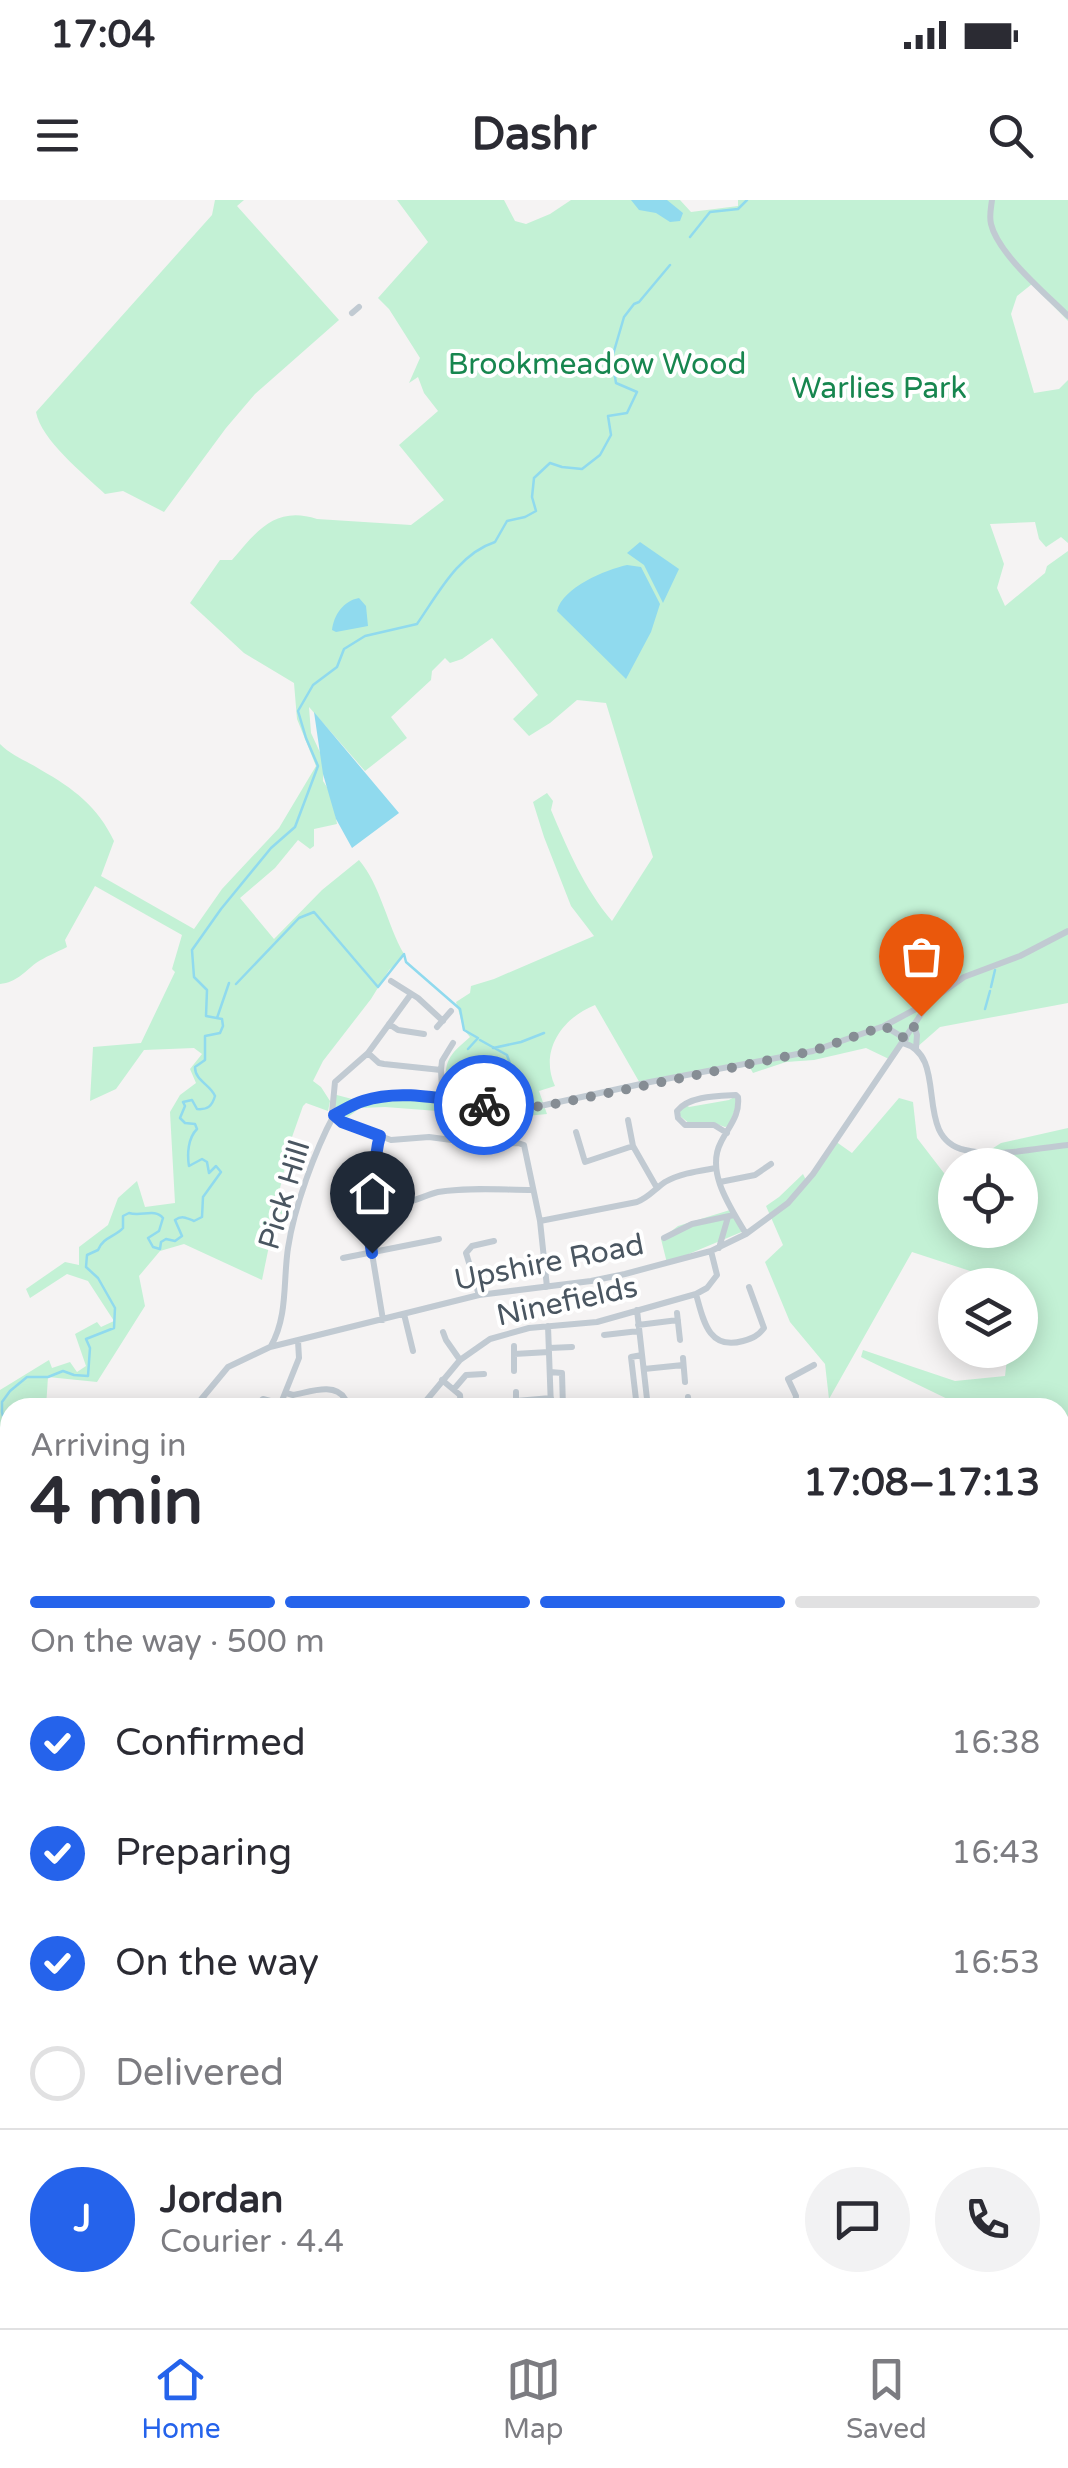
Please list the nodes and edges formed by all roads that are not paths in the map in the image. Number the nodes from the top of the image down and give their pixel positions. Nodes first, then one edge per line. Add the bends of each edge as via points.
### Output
1 (992, 200) edge
2 (1068, 316) edge
3 (1068, 931) edge
4 (391, 982) dead end
5 (411, 994) junction
6 (930, 1002) junction
7 (451, 1011) dead end
8 (389, 1024) junction
9 (884, 1026) junction
10 (914, 1026) junction
11 (424, 1034) dead end
12 (904, 1041) junction
13 (453, 1043) dead end
14 (916, 1048) junction
15 (368, 1053) junction
16 (441, 1070) junction
17 (442, 1089) dead end
18 (333, 1114) junction
19 (628, 1120) dead end
20 (576, 1132) dead end
21 (727, 1132) junction
22 (380, 1136) junction
23 (1068, 1145) edge
24 (633, 1146) junction
25 (771, 1164) dead end
26 (716, 1168) junction
27 (720, 1182) junction
28 (658, 1188) junction
29 (533, 1190) junction
30 (385, 1197) junction
31 (347, 1212) dead end
32 (370, 1213) junction
33 (731, 1216) junction
34 (540, 1221) junction
35 (746, 1234) junction
36 (664, 1238) dead end
37 (439, 1239) dead end
38 (494, 1242) dead end
39 (715, 1250) junction
40 (372, 1253) junction
41 (343, 1258) dead end
42 (548, 1287) junction
43 (749, 1287) dead end
44 (696, 1294) junction
45 (479, 1295) junction
46 (636, 1310) junction
47 (404, 1314) junction
48 (383, 1320) junction
49 (548, 1326) junction
50 (639, 1328) junction
51 (443, 1332) dead end
52 (604, 1335) dead end
53 (680, 1340) dead end
54 (298, 1341) junction
55 (572, 1347) dead end
56 (270, 1348) junction
57 (549, 1350) junction
58 (413, 1351) dead end
59 (642, 1354) junction
60 (460, 1360) junction
61 (814, 1365) dead end
62 (644, 1369) junction
63 (514, 1372) dead end
64 (550, 1372) junction
65 (484, 1374) dead end
66 (442, 1380) junction
67 (685, 1382) dead end
68 (454, 1389) junction
69 (286, 1393) junction
70 (202, 1398) edge
71 (284, 1398) edge
72 (345, 1398) edge
73 (428, 1398) edge
74 (460, 1398) edge
75 (551, 1398) edge
76 (563, 1398) edge
77 (636, 1398) edge
78 (647, 1398) edge
79 (796, 1398) edge

1 - 2 street via 996,234
3 - 6 street, Pick Hill via 964,977
4 - 5 street
5 - 7 street via 440,1024
5 - 8 street
6 - 9 street, Pick Hill
6 - 10 street, Upshire Road
8 - 11 street
8 - 15 street
9 - 12 street
9 - 18 street, Pick Hill via 813,1051 545,1106 411,1096 363,1101
10 - 12 street, Upshire Road
10 - 14 street
12 - 14 street
12 - 35 street, Upshire Road via 807,1181
13 - 16 street
14 - 23 street via 932,1086 936,1124 953,1146 985,1152
15 - 16 street via 379,1063
15 - 18 street via 335,1082
16 - 17 street
18 - 22 street
18 - 56 street, Pick Hill via 294,1223 283,1316
19 - 24 street
20 - 24 street via 586,1162
21 - 21 street via 738,1110 736,1094 678,1108 685,1125
21 - 26 street
22 - 29 street via 524,1145
22 - 30 street via 377,1177
24 - 28 street
25 - 27 street via 756,1175
26 - 27 street
26 - 28 street
27 - 33 street
28 - 34 street via 644,1200
29 - 30 street via 439,1192 400,1204
29 - 34 street
30 - 32 street
31 - 32 street
32 - 40 street
33 - 35 street
33 - 36 street, Upshire Road
33 - 39 street
34 - 42 street
35 - 39 street, Upshire Road
37 - 40 street
38 - 45 street via 466,1253
39 - 42 street, Upshire Road
39 - 44 street via 717,1274
40 - 41 street
40 - 48 street
42 - 45 street, Upshire Road
43 - 44 street via 764,1328 737,1343 710,1333
44 - 46 street, Ninefields
45 - 47 street, Upshire Road
46 - 49 street, Ninefields
46 - 50 street
47 - 48 street, Upshire Road
47 - 58 street
48 - 54 street, Upshire Road
49 - 57 street
49 - 60 street, Ninefields via 508,1332
50 - 52 street
50 - 53 street via 677,1317
50 - 59 street
51 - 60 street
54 - 56 street, Upshire Road
54 - 69 street
55 - 57 street
56 - 70 street, Upshire Road via 228,1367
57 - 63 street via 514,1350
57 - 64 street
59 - 62 street
59 - 77 street via 631,1357
60 - 66 street, Ninefields
61 - 79 street via 788,1378
62 - 67 street via 683,1361
62 - 78 street
64 - 75 street
64 - 76 street via 562,1374
65 - 68 street via 466,1375
66 - 68 street
66 - 73 street, Ninefields
68 - 74 street
69 - 71 street
69 - 72 street via 334,1389

